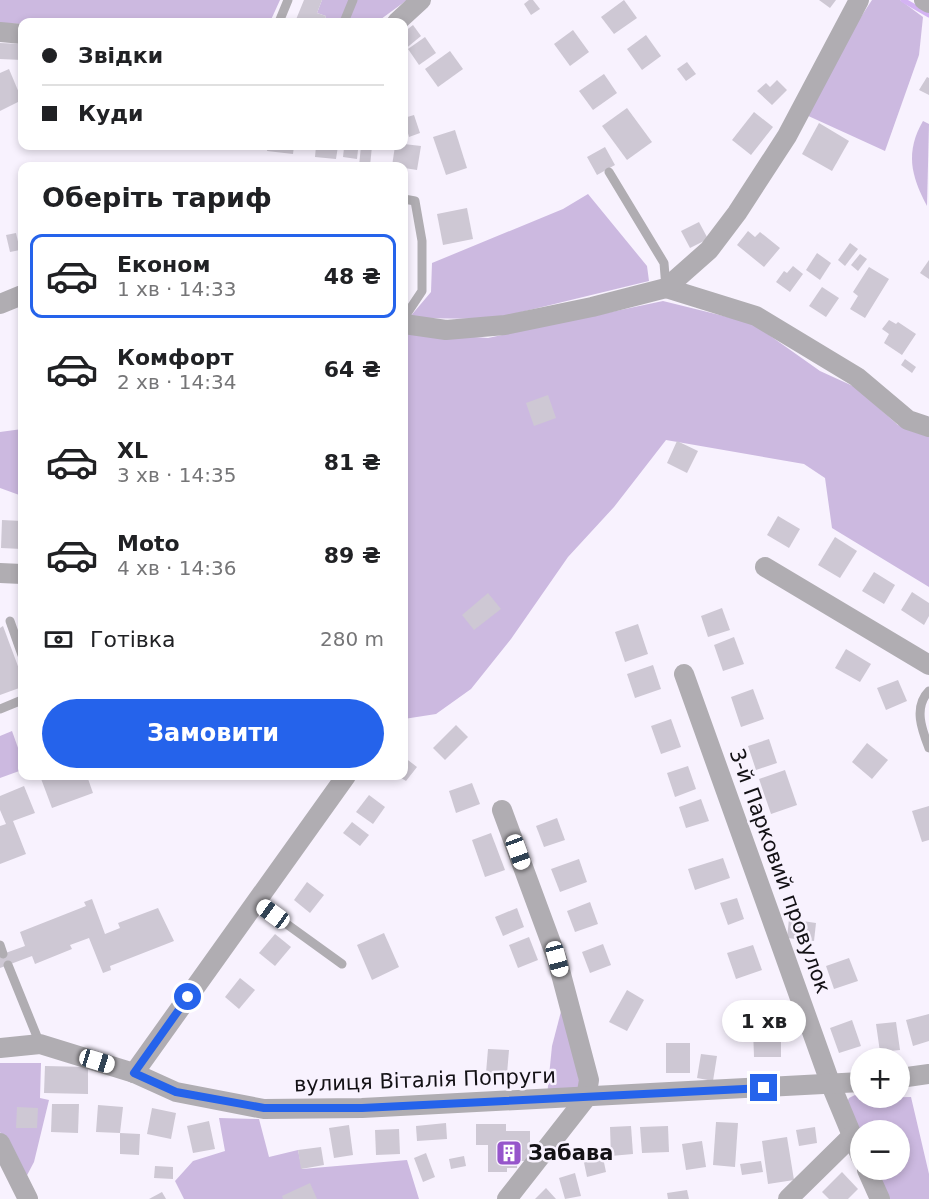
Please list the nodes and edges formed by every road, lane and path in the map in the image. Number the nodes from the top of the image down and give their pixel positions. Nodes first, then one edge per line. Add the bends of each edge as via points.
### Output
1 (288, 0) edge
2 (353, 0) edge
3 (421, 0) edge
4 (859, 0) edge
5 (924, 0) edge
6 (929, 3) edge
7 (281, 18) edge
8 (346, 18) edge
9 (401, 18) edge
10 (0, 32) edge
11 (18, 34) edge
12 (609, 172) dead end
13 (408, 200) edge
14 (666, 288) junction
15 (18, 297) edge
16 (0, 304) edge
17 (408, 312) edge
18 (408, 325) edge
19 (929, 427) edge
20 (765, 567) dead end
21 (0, 573) edge
22 (18, 574) edge
23 (10, 621) dead end
24 (18, 644) edge
25 (929, 665) edge
26 (684, 674) dead end
27 (929, 691) edge
28 (18, 702) edge
29 (0, 709) edge
30 (929, 748) edge
31 (343, 780) edge
32 (502, 810) dead end
33 (256, 902) junction
34 (342, 964) dead end
35 (8, 965) dead end
36 (40, 1044) junction
37 (0, 1048) edge
38 (134, 1073) junction
39 (929, 1074) edge
40 (910, 1077) edge
41 (850, 1083) edge
42 (831, 1085) junction
43 (586, 1098) junction
44 (850, 1131) edge
45 (850, 1138) edge
46 (0, 1143) edge
47 (871, 1180) edge
48 (28, 1199) edge
49 (507, 1199) edge
50 (788, 1199) edge
51 (880, 1199) edge

1 - 7 lane
2 - 8 lane
3 - 9 street
4 - 14 street via 787,136 737,213 709,250
5 - 6 street
10 - 11 street
12 - 14 lane via 664,263
13 - 17 lane via 415,201 422,242 422,291
14 - 18 street via 505,325 446,330
14 - 19 street via 756,316 856,377 908,420
15 - 16 street
20 - 25 street
21 - 22 street
23 - 24 lane
26 - 42 street, 3-й Парковий провулок
27 - 30 lane via 923,698 919,722
28 - 29 lane
31 - 33 street
32 - 43 street via 557,959 589,1080
33 - 34 lane
33 - 38 street
35 - 36 lane
36 - 37 street, вулиця Віталія Попруги
36 - 38 street, вулиця Віталія Попруги
38 - 43 street, вулиця Віталія Попруги via 176,1092 264,1108 362,1108
39 - 40 street
41 - 42 street, вулиця Віталія Попруги
42 - 43 street, вулиця Віталія Попруги
42 - 44 street, 3-й Парковий провулок
43 - 49 street
45 - 50 street
46 - 48 street
47 - 51 street

